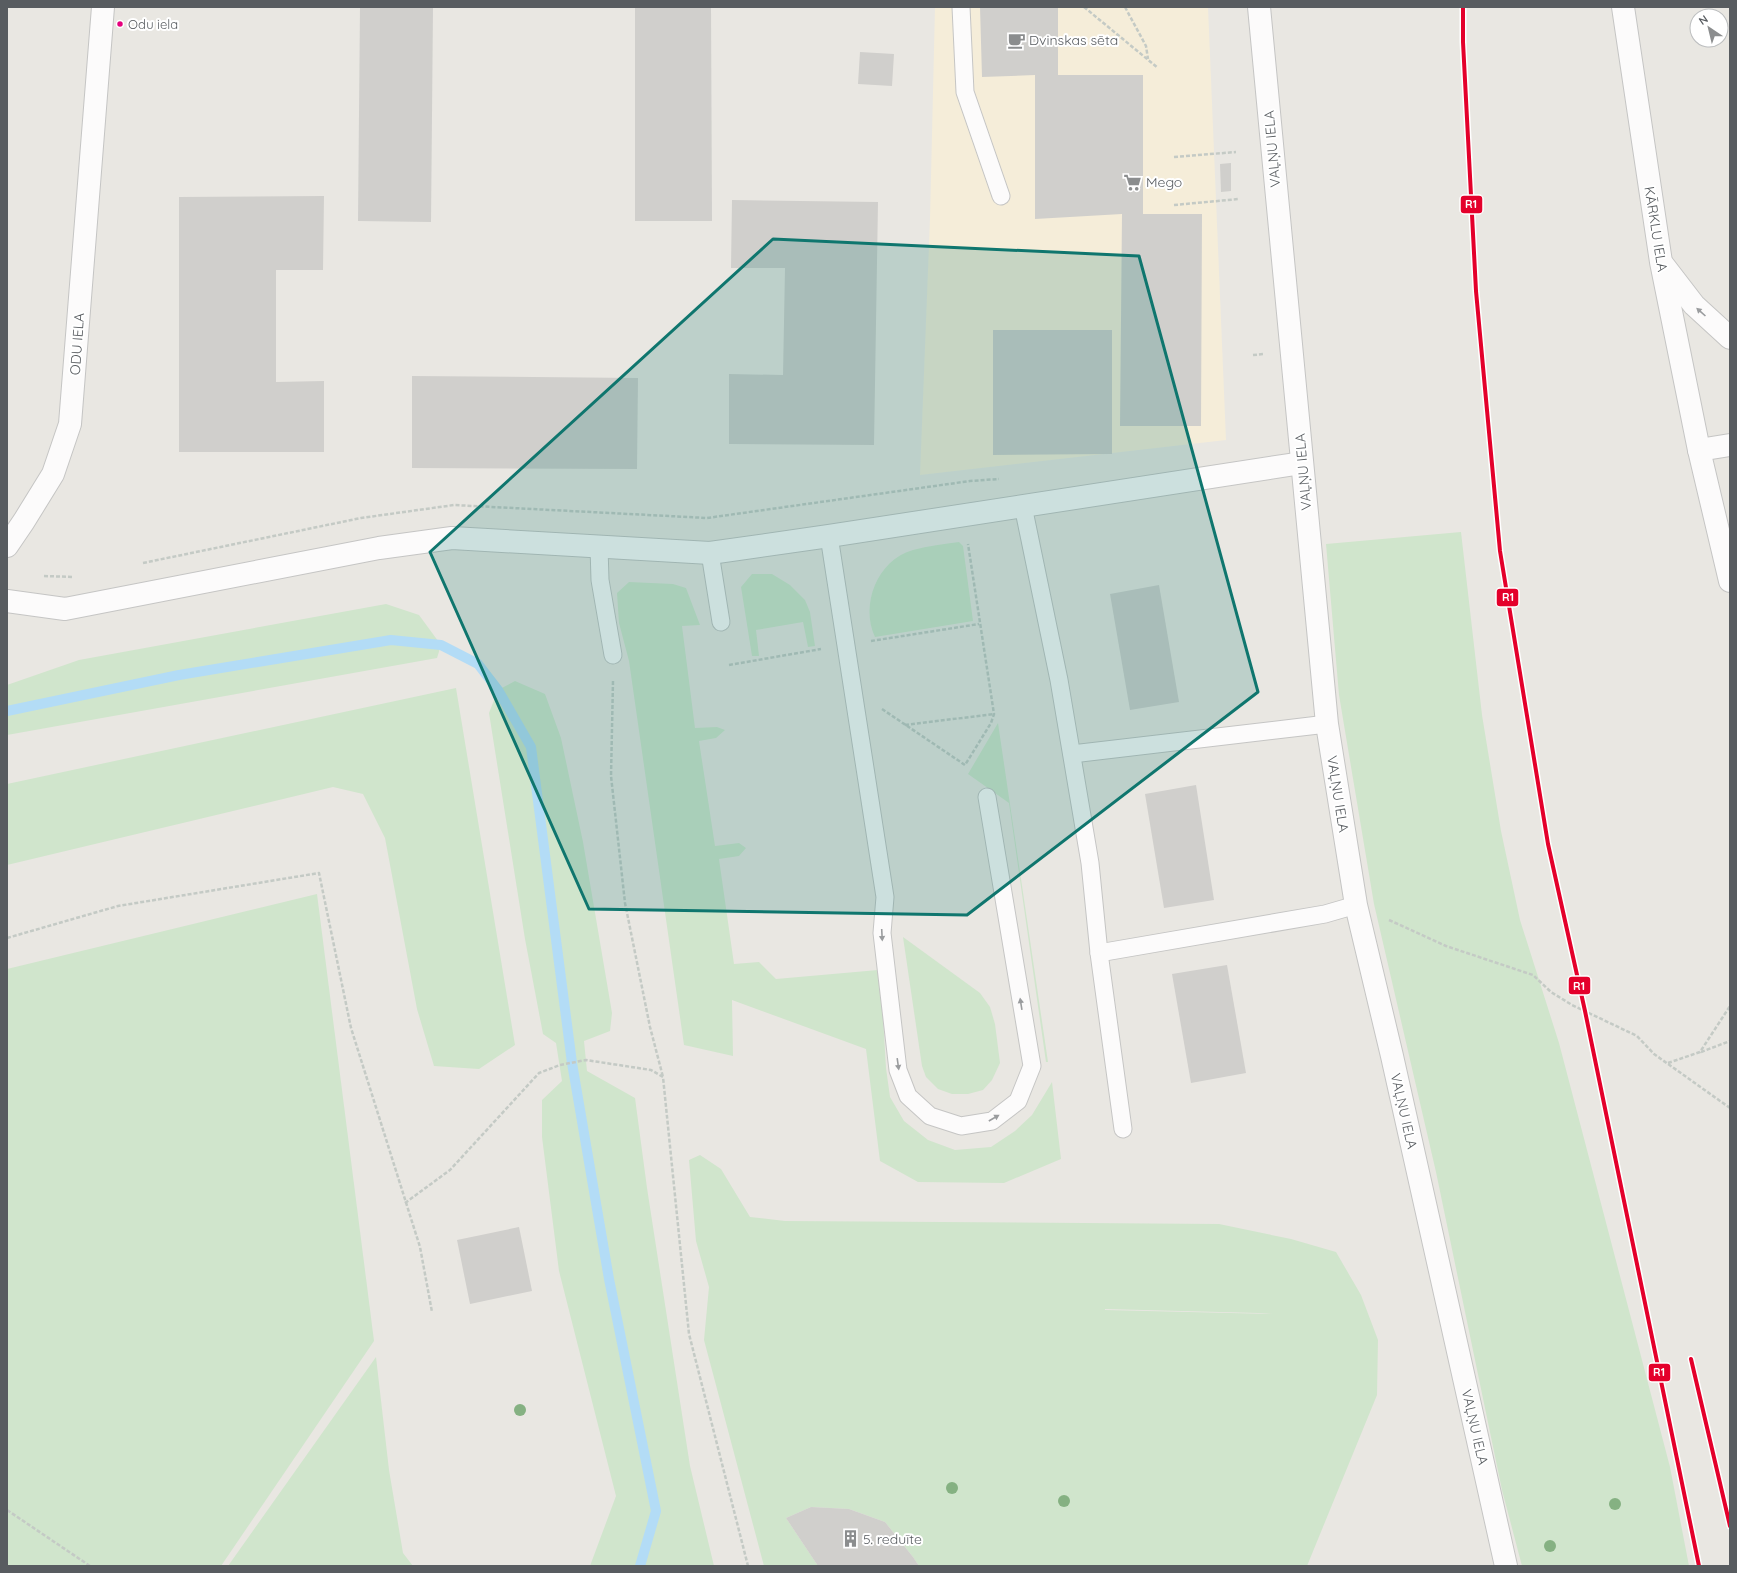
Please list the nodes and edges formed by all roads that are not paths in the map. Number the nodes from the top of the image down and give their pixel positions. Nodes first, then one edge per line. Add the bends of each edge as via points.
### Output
1 (103, 7) edge
2 (961, 7) edge
3 (1259, 7) edge
4 (1623, 7) edge
5 (1001, 196) dead end
6 (1661, 262) junction
7 (1730, 338) edge
8 (1730, 445) edge
9 (1699, 450) junction
10 (1302, 463) junction
11 (1023, 506) junction
12 (829, 536) junction
13 (7, 546) edge
14 (598, 546) junction
15 (710, 553) junction
16 (1730, 581) edge
17 (7, 601) edge
18 (721, 622) dead end
19 (613, 655) road end
20 (1327, 724) junction
21 (1072, 754) junction
22 (987, 797) dead end
23 (1356, 905) junction
24 (1099, 953) junction
25 (1123, 1128) dead end
26 (1506, 1566) edge

1 - 13 street, ODU IELA via 70,424 53,474
2 - 5 lane via 965,92
3 - 10 street, VAĻŅU IELA
4 - 6 street, KĀRKLU IELA
7 -> 6 street via 1694,306
6 - 9 street, KĀRKLU IELA
8 - 9 street
9 - 16 street, KĀRKLU IELA
10 - 11 street
10 - 20 street, VAĻŅU IELA
11 - 12 street
11 - 21 lane
12 - 15 street
12 -> 22 lane via 885,897 882,933 898,1070 908,1096 930,1116 961,1126 992,1121 1018,1101 1032,1066
14 - 15 street
14 - 17 street via 452,538 380,548 65,609
14 - 19 lane via 600,580
15 - 18 lane
20 - 21 lane
20 - 23 street, VAĻŅU IELA
21 - 24 lane via 1090,863
23 - 24 lane via 1325,914
23 - 26 street, VAĻŅU IELA
24 - 25 lane

